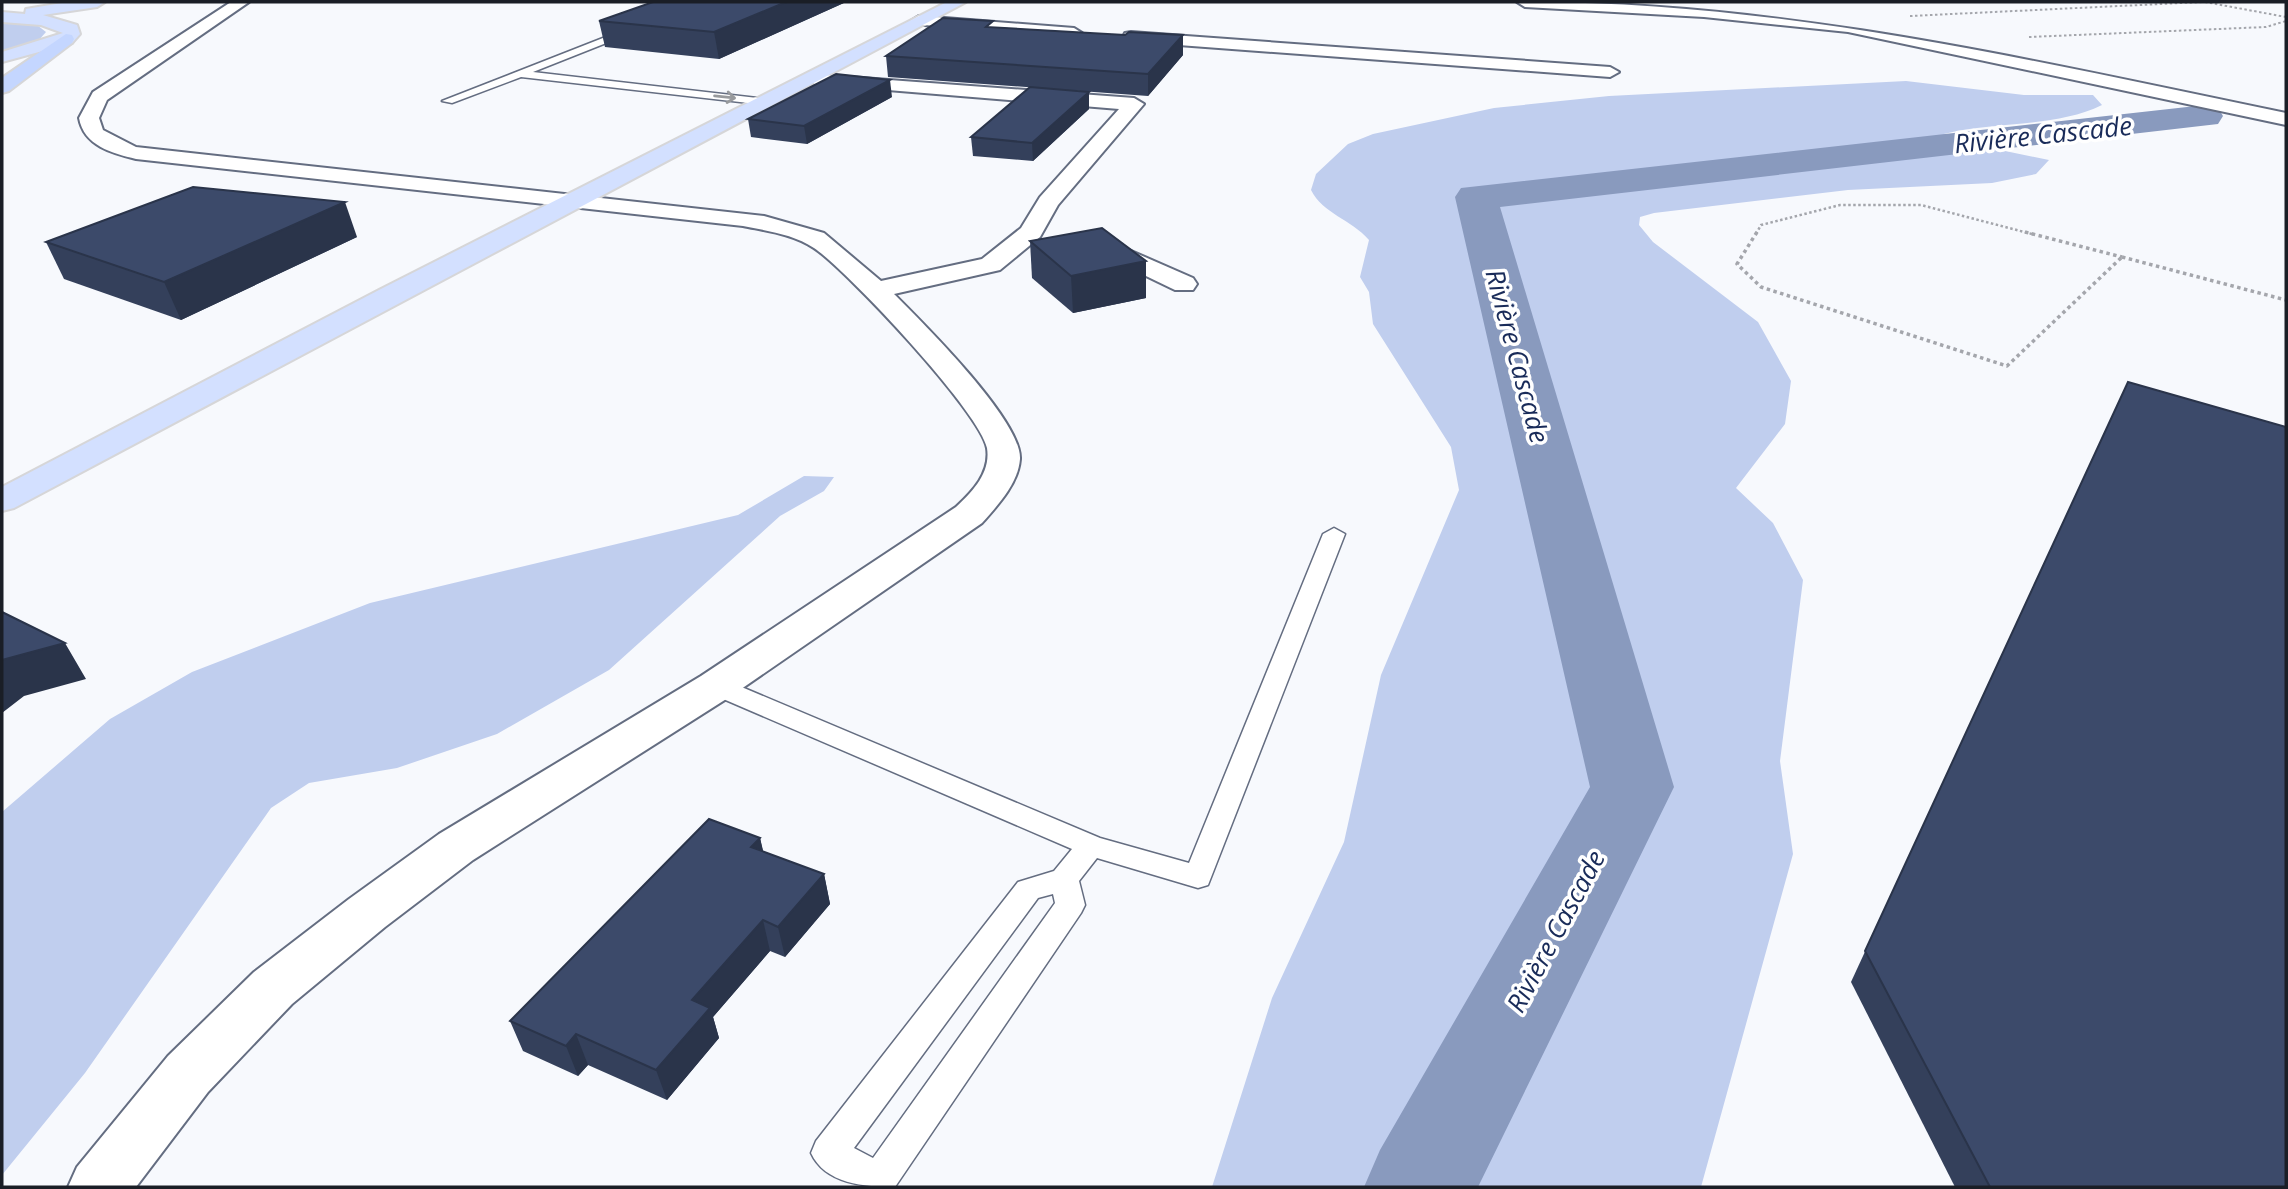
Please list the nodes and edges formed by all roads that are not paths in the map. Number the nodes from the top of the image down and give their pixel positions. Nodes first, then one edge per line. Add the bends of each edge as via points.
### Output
1 (97, 2) edge
2 (241, 2) edge
3 (958, 2) edge
4 (1525, 2) edge
5 (1604, 2) edge
6 (114, 5) dead end
7 (2, 16) edge
8 (919, 21) junction
9 (642, 25) edge
10 (69, 34) junction
11 (2, 57) edge
12 (1611, 72) dead end
13 (520, 73) junction
14 (815, 78) junction
15 (2, 87) edge
16 (448, 101) dead end
17 (767, 102) junction
18 (2286, 110) edge
19 (2286, 119) edge
20 (575, 202) junction
21 (1056, 236) junction
22 (1184, 284) dead end
23 (876, 290) junction
24 (2, 501) edge
25 (1334, 534) dead end
26 (716, 686) junction
27 (1091, 846) junction
28 (1065, 879) junction
29 (99, 1187) edge

1 - 7 main road
2 - 20 street via 100,96 89,120 99,138 136,153
3 - 8 main road
4 - 19 street via 1704,12 1848,27
5 - 18 street via 1859,21
6 - 10 main road
7 - 10 main road via 43,20
8 - 12 street
8 - 14 main road
9 - 13 lane
10 - 11 main road
10 - 15 highway
13 - 16 lane
13 -> 17 lane
14 - 17 main road
14 - 21 street via 1135,104 1048,202
17 - 20 main road
20 - 23 street via 743,219 791,229 823,242
20 - 24 main road
21 - 22 street via 1094,242
21 - 23 street via 991,265
23 - 26 street via 960,383 998,433 1003,454 999,478 969,515
25 - 27 lane via 1198,877
26 - 27 lane
26 - 29 street via 456,847 283,979 188,1074
27 - 28 lane
28 - 28 lane via 1028,890 829,1153 879,1180 1070,905

